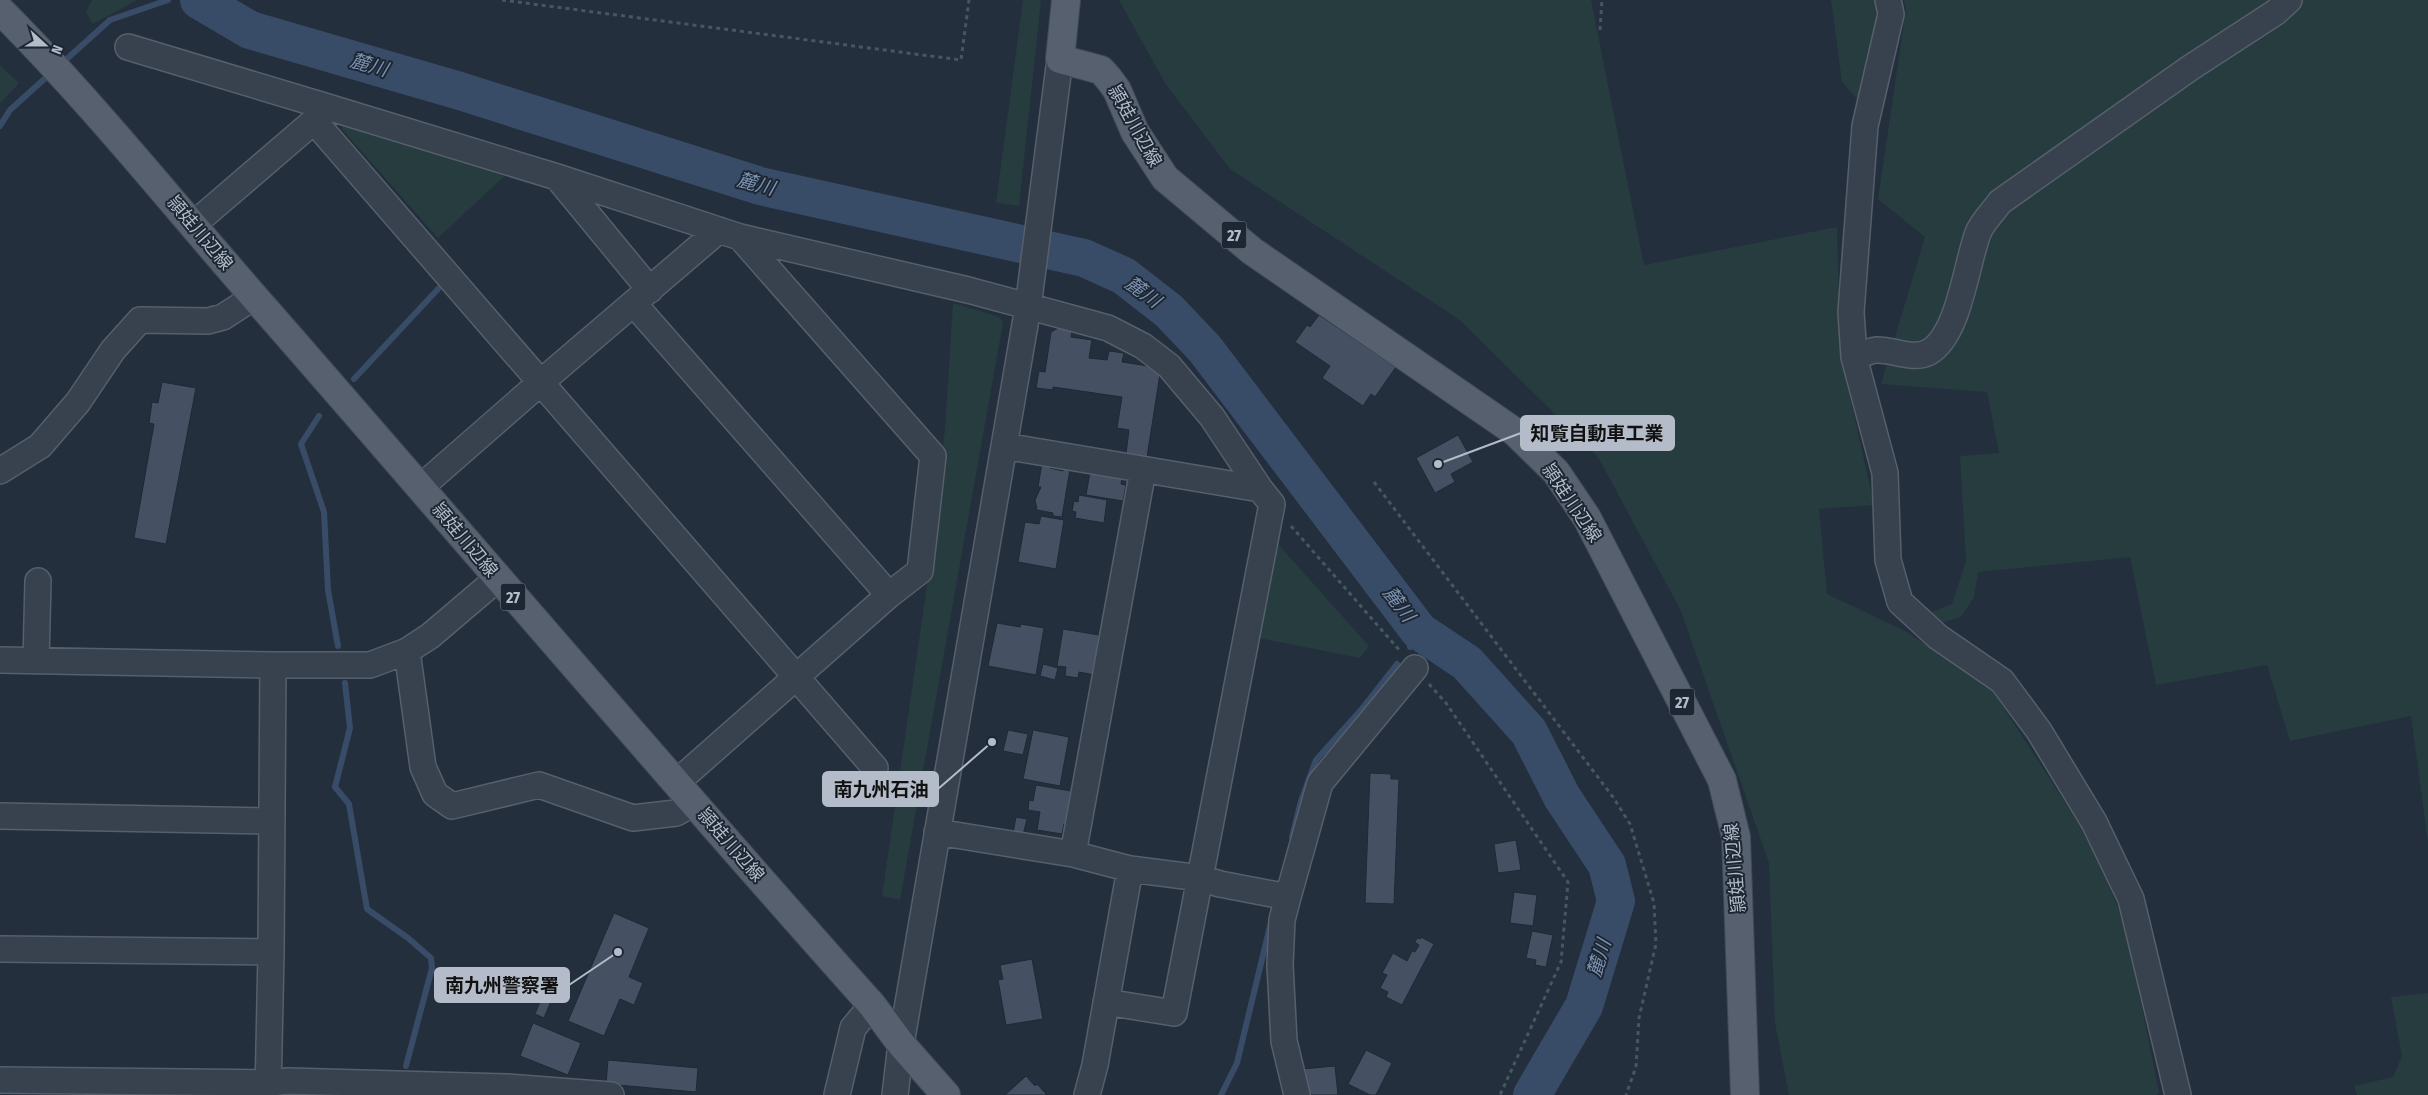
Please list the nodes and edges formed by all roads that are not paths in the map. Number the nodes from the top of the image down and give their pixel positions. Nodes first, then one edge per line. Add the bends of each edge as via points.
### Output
1 (1066, 0) edge
2 (1888, 0) edge
3 (2289, 0) edge
4 (0, 10) edge
5 (128, 47) dead end
6 (1060, 59) junction
7 (317, 113) junction
8 (558, 177) junction
9 (194, 224) junction
10 (729, 234) junction
11 (254, 297) junction
12 (642, 297) junction
13 (1029, 301) junction
14 (1854, 357) junction
15 (540, 383) junction
16 (1004, 446) junction
17 (1143, 470) junction
18 (0, 471) edge
19 (421, 488) junction
20 (1266, 497) junction
21 (497, 579) junction
22 (38, 582) dead end
23 (889, 595) junction
24 (407, 651) junction
25 (0, 660) edge
26 (36, 661) junction
27 (273, 666) junction
28 (1415, 668) road end
29 (795, 678) junction
30 (875, 768) dead end
31 (676, 783) junction
32 (694, 803) junction
33 (0, 816) edge
34 (272, 821) junction
35 (937, 832) junction
36 (1074, 854) junction
37 (1130, 869) junction
38 (1200, 878) junction
39 (1288, 897) junction
40 (0, 949) edge
41 (271, 952) junction
42 (1106, 1002) junction
43 (872, 1005) junction
44 (901, 1044) junction
45 (0, 1080) edge
46 (159, 1088) edge
47 (268, 1089) edge
48 (611, 1095) edge
49 (837, 1095) edge
50 (896, 1095) edge
51 (946, 1095) edge
52 (1087, 1095) edge
53 (1297, 1095) edge
54 (1745, 1095) edge
55 (2178, 1095) edge

1 - 6 main road
2 - 14 street via 1891,14 1865,126 1852,312
3 - 14 street via 2000,202 1979,231 1957,312 1948,331 1929,352 1918,356 1876,350
4 - 9 main road, 頴娃川辺線 / 27
5 - 7 street
6 - 13 street
6 - 54 main road, 頴娃川辺線 / 27 via 1101,70 1109,79 1135,132 1165,178 1252,250 1515,432 1556,472 1587,518 1722,780 1736,837
7 - 8 street
7 - 9 street
7 - 15 street
8 - 10 street
8 - 12 street
9 - 11 main road, 頴娃川辺線 / 27
10 - 12 street
10 - 13 street via 968,290
10 - 23 street via 933,456 920,571
11 - 18 street via 223,317 208,321 140,320 40,446
11 - 19 main road, 頴娃川辺線 / 27
12 - 15 street
12 - 23 street
13 - 16 street
13 - 20 street via 1108,328 1144,346 1169,366 1212,417
14 - 55 street via 1886,473 1888,560 1900,602 1938,637 2002,681 2039,732 2094,822 2131,899
15 - 19 street
15 - 29 street
16 - 17 street
16 - 35 street
17 - 20 street
17 - 36 street
19 - 21 main road, 頴娃川辺線 / 27
20 - 38 street
21 - 24 street via 430,636
21 - 31 main road, 頴娃川辺線 / 27
22 - 26 street
23 - 29 street
24 - 27 street via 370,665
24 - 32 street via 423,767 435,794 452,806 539,785 633,818 676,813
25 - 26 street
26 - 27 street
27 - 34 street
28 - 39 street via 1320,783
29 - 30 street
29 - 31 street
31 - 32 main road, 頴娃川辺線 / 27
32 - 43 main road, 頴娃川辺線 / 27
33 - 34 street
34 - 41 street
35 - 36 street
35 - 44 street
36 - 37 street
37 - 38 street
37 - 42 street
38 - 39 street
38 - 42 street via 1174,1013
39 - 53 street via 1282,920 1280,965 1284,1041
40 - 41 street
41 - 47 street
42 - 52 street
43 - 44 main road, 頴娃川辺線 / 27
43 - 49 street via 853,1028
44 - 50 street
44 - 51 main road, 頴娃川辺線 / 27
45 - 46 street
46 - 47 street
47 - 48 street via 288,1081 506,1087

